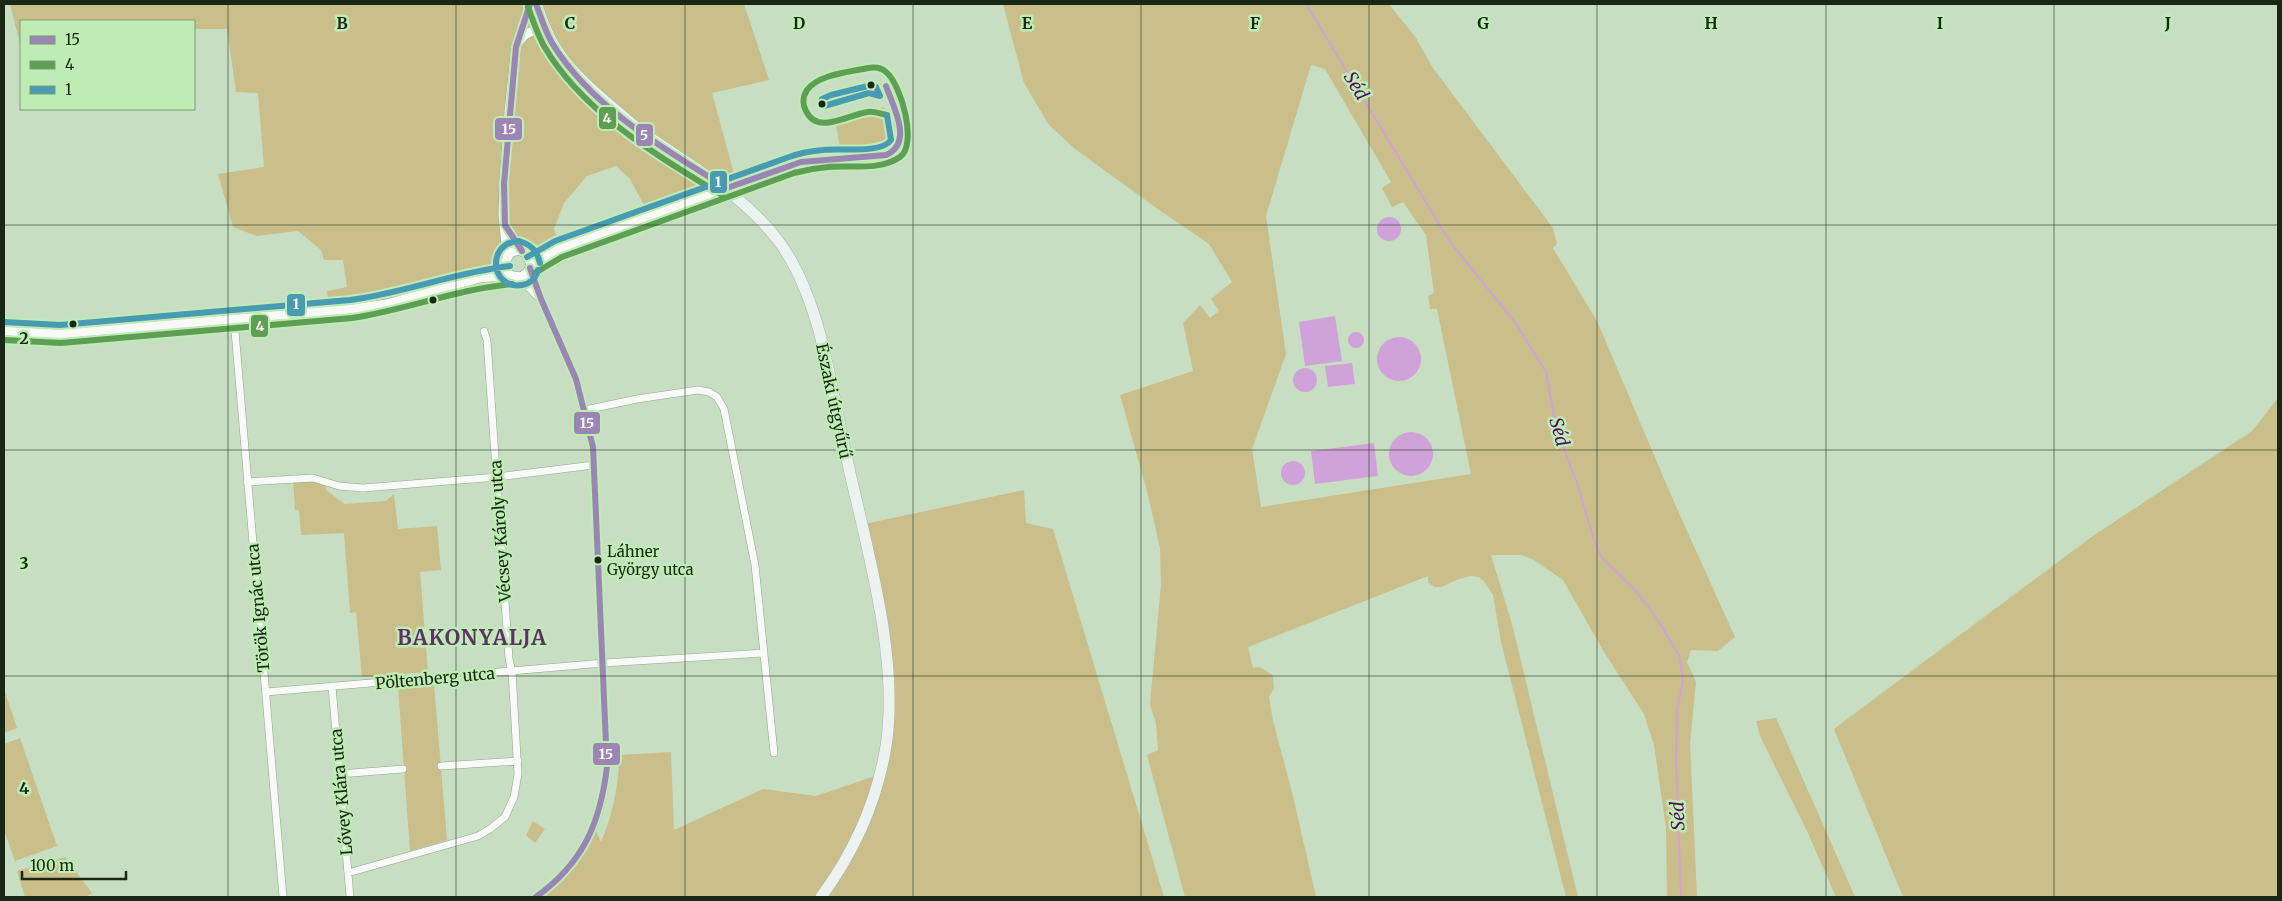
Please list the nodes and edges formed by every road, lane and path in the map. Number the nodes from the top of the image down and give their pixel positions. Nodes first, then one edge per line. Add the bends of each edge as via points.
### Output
1 (530, 4) edge
2 (536, 4) edge
3 (552, 41) junction
4 (516, 47) junction
5 (893, 108) dead end
6 (727, 188) junction
7 (505, 225) junction
8 (558, 250) junction
9 (525, 252) junction
10 (506, 259) junction
11 (531, 267) junction
12 (515, 276) junction
13 (480, 278) junction
14 (541, 299) junction
15 (234, 319) junction
16 (484, 331) dead end
17 (4, 332) edge
18 (585, 410) junction
19 (594, 465) junction
20 (496, 477) junction
21 (247, 482) junction
22 (764, 653) junction
23 (604, 664) junction
24 (512, 672) junction
25 (332, 686) junction
26 (266, 692) junction
27 (774, 753) dead end
28 (518, 761) junction
29 (441, 766) dead end
30 (403, 769) dead end
31 (339, 774) junction
32 (348, 873) junction
33 (283, 897) edge
34 (350, 897) edge
35 (536, 897) edge
36 (821, 897) edge

1 - 4 street
2 - 3 main road, Északi útgyűrű
3 - 4 street via 540,31 530,32
3 - 6 main road, Északi útgyűrű via 584,84 639,129
4 - 7 street via 504,184
5 - 6 street via 900,144 886,155 801,162
6 - 8 street
6 - 36 main road, Északi útgyűrű via 778,240 809,297 867,549 886,654 888,720 880,775 851,853
7 - 9 street
7 - 10 street
8 - 9 street
8 - 11 street
9 - 10 street via 512,251
9 - 11 street
10 - 12 street via 506,270
10 - 13 street
11 - 12 street via 526,274
11 - 14 street
12 - 13 street
12 - 14 street
13 - 15 street via 386,304
14 - 18 street via 576,379
15 - 17 street via 60,334
15 - 21 street, Török Ignác utca
16 - 20 street, Vécsey Károly utca
18 - 19 street
18 - 22 street via 698,390 713,394 720,401 754,565
19 - 20 street
19 - 23 street
20 - 21 street via 363,488 339,486 313,478
20 - 24 street, Vécsey Károly utca
21 - 26 street, Török Ignác utca
22 - 23 street, Pöltenberg utca
22 - 27 street
23 - 24 street, Pöltenberg utca
23 - 35 street via 607,767 599,814 593,832 577,859 556,882
24 - 25 street, Pöltenberg utca
24 - 28 street, Vécsey Károly utca
25 - 26 street, Pöltenberg utca
25 - 31 street, Lővey Klára utca
26 - 33 street, Török Ignác utca
28 - 29 street
28 - 32 street, Vécsey Károly utca via 517,785 511,806 505,817 490,830 469,839
30 - 31 street
31 - 32 street, Lővey Klára utca
32 - 34 street, Lővey Klára utca

